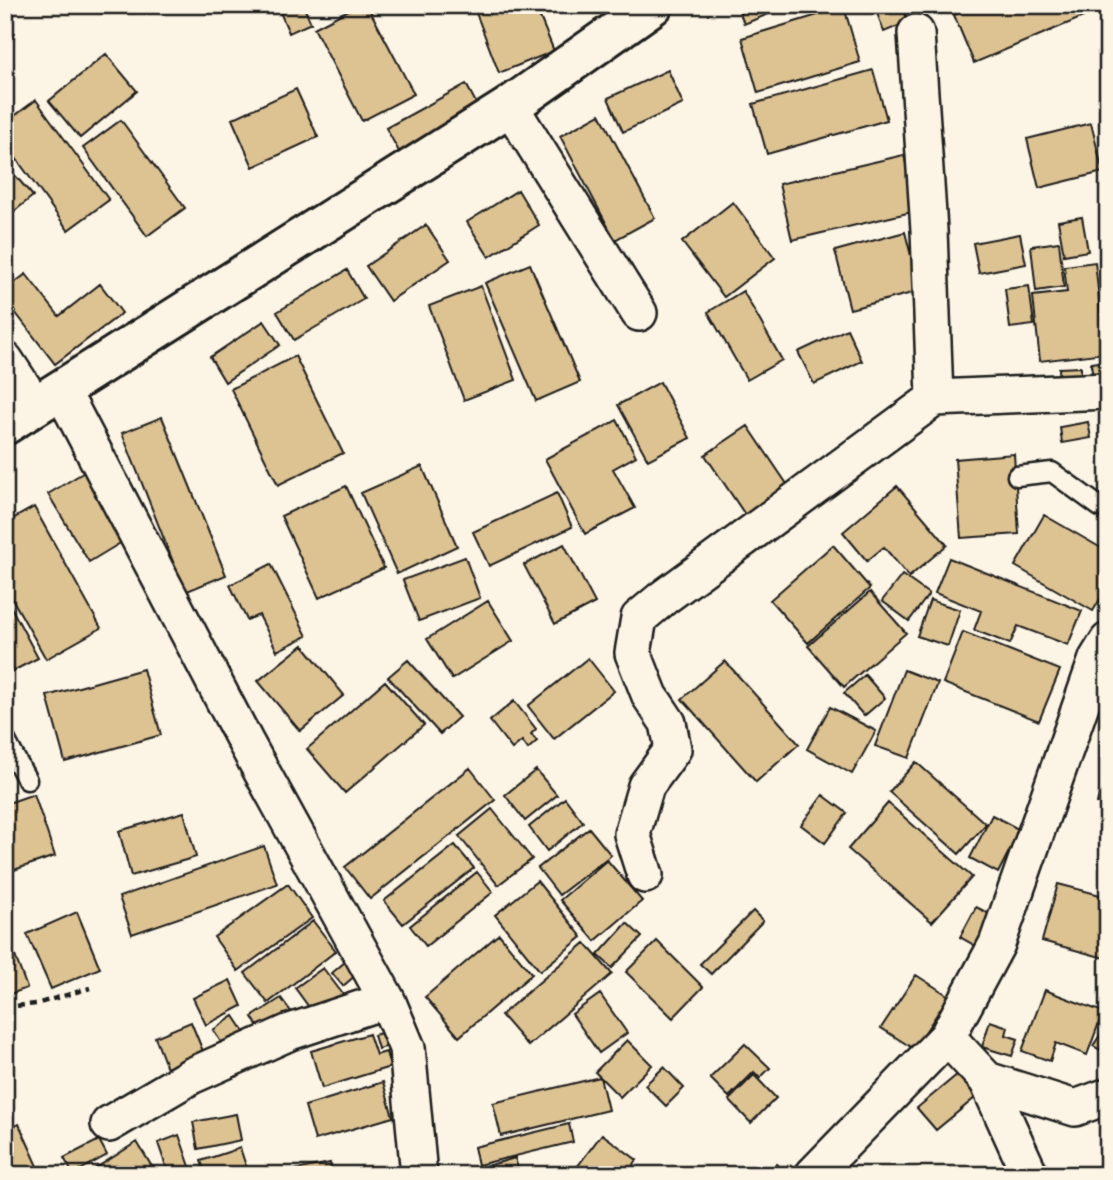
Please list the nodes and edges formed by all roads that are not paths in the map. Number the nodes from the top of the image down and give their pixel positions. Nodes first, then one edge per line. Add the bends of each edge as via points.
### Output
1 (653, 5) edge
2 (916, 33) dead end
3 (510, 106) junction
4 (639, 313) dead end
5 (5, 360) edge
6 (1108, 391) edge
7 (935, 398) junction
8 (34, 408) edge
9 (1017, 476) dead end
10 (1108, 508) edge
11 (1108, 641) edge
12 (5, 739) edge
13 (27, 780) dead end
14 (645, 875) dead end
15 (387, 1000) junction
16 (947, 1037) junction
17 (988, 1080) junction
18 (1108, 1096) edge
19 (110, 1124) dead end
20 (419, 1175) edge
21 (813, 1175) edge
22 (1030, 1175) edge

1 - 3 street
2 - 7 street
3 - 4 street
3 - 8 street
5 - 8 street
6 - 7 street
7 - 14 street via 639,618 633,653 650,696 668,723 673,749 646,786 632,834
8 - 15 street via 246,743
9 - 10 lane via 1052,472
11 - 16 street via 1097,659 997,944
12 - 13 lane
15 - 19 street via 290,1032 203,1070
15 - 20 street via 407,1048
16 - 17 street
16 - 21 street
17 - 18 street via 1074,1108
17 - 22 street

